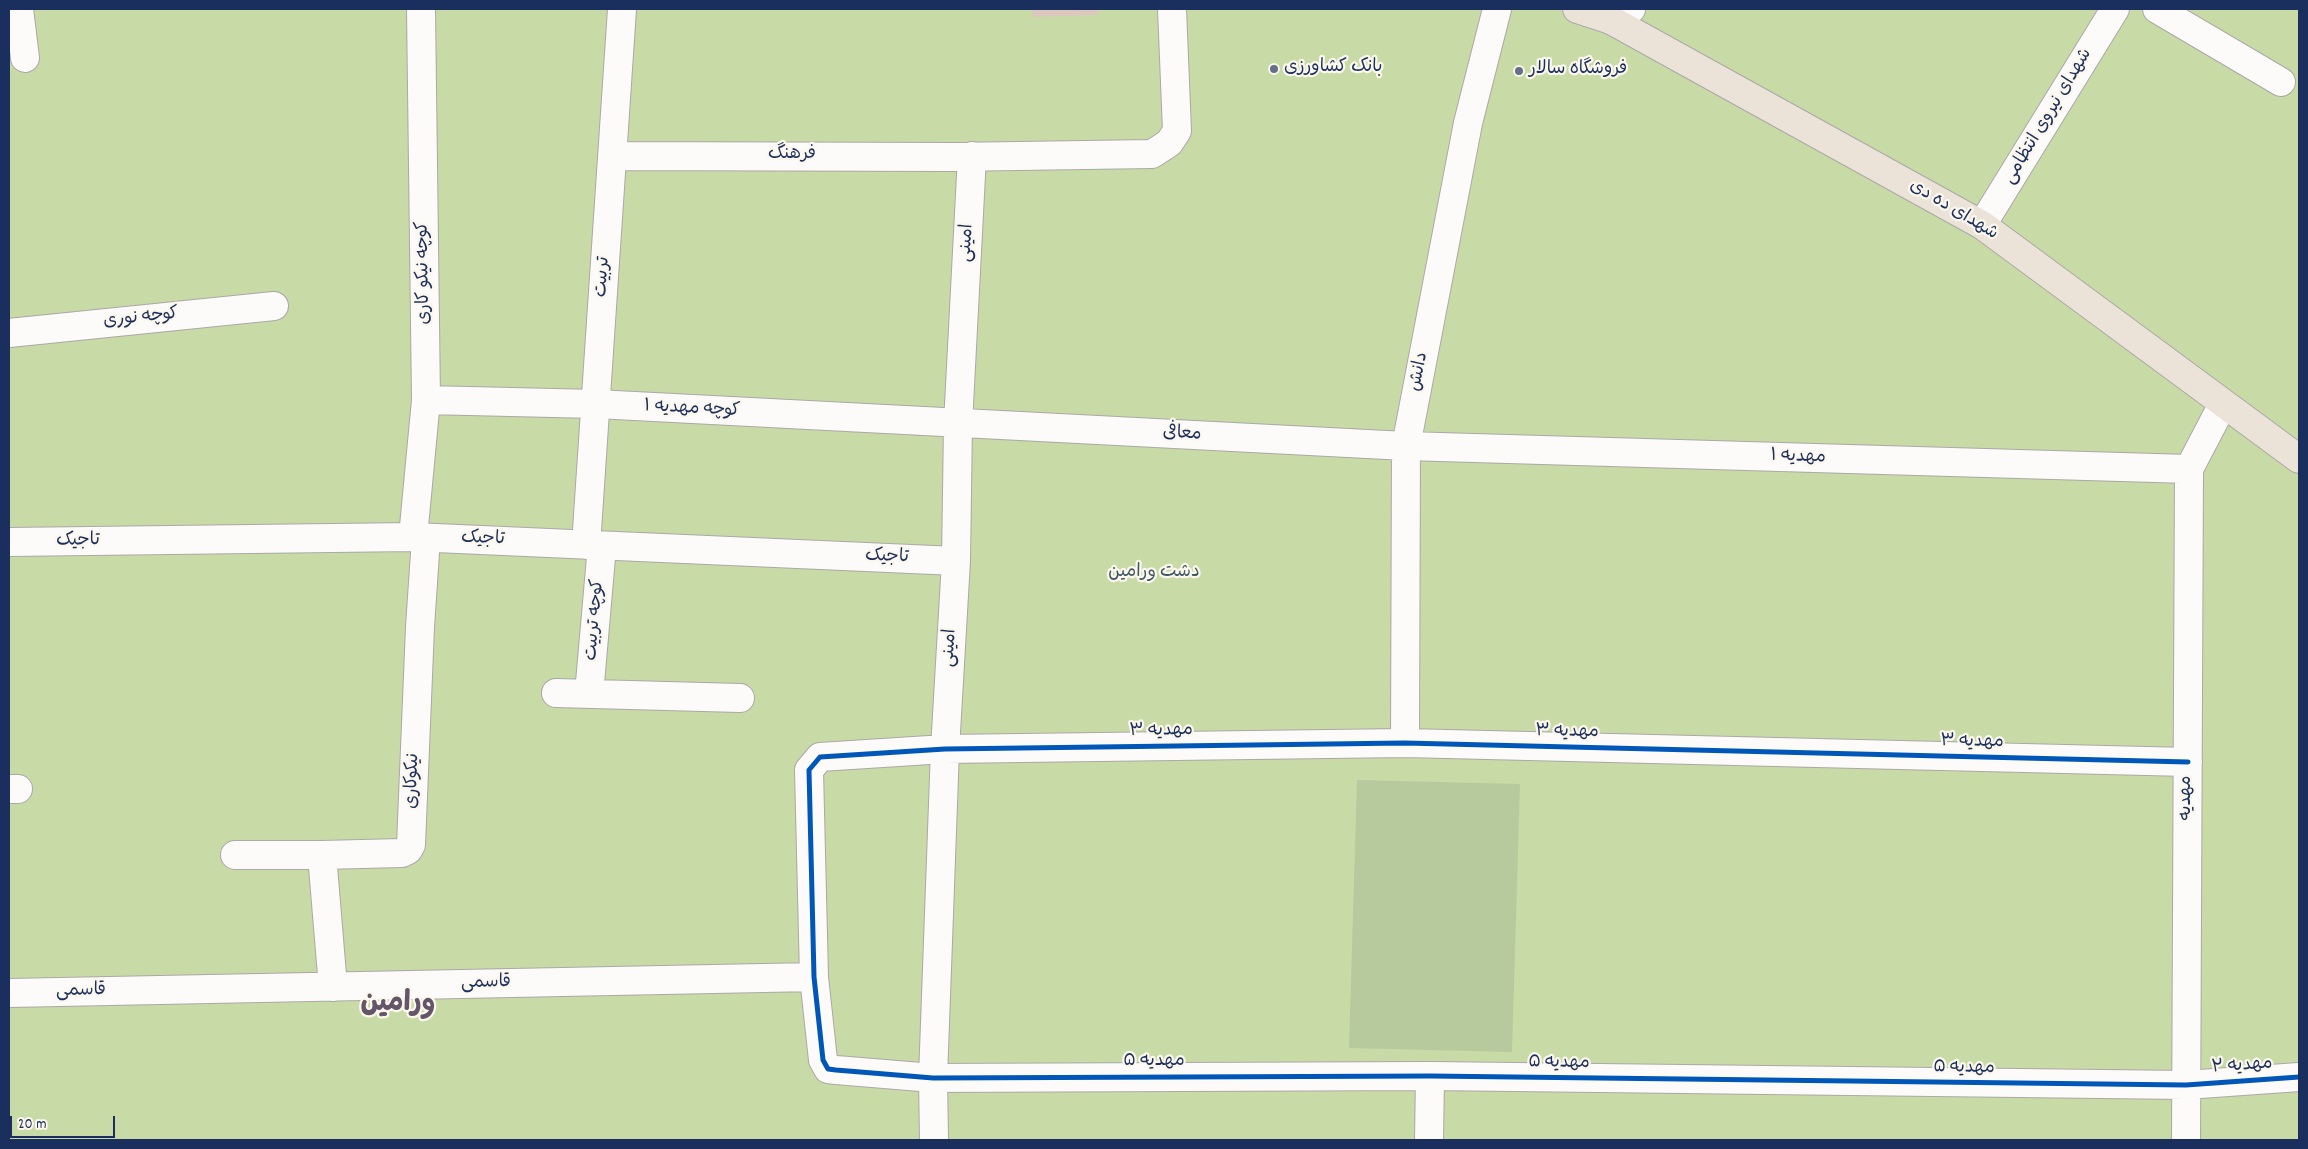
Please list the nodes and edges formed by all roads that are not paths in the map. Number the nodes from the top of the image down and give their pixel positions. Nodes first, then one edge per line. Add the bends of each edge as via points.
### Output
1 (19, 9) edge
2 (421, 9) edge
3 (622, 9) edge
4 (1172, 9) edge
5 (1497, 9) edge
6 (1577, 9) edge
7 (2115, 9) edge
8 (2157, 9) edge
9 (1621, 15) edge
10 (25, 58) dead end
11 (2281, 82) dead end
12 (612, 156) junction
13 (972, 156) junction
14 (1982, 225) junction
15 (274, 306) dead end
16 (9, 333) edge
17 (426, 400) junction
18 (596, 404) junction
19 (2223, 404) junction
20 (958, 424) junction
21 (1406, 446) junction
22 (2299, 459) edge
23 (2190, 469) junction
24 (420, 538) junction
25 (9, 542) edge
26 (594, 545) junction
27 (956, 561) junction
28 (556, 693) dead end
29 (589, 694) junction
30 (740, 698) dead end
31 (1405, 743) junction
32 (945, 749) junction
33 (2188, 762) junction
34 (235, 855) dead end
35 (322, 855) junction
36 (814, 977) junction
37 (333, 987) junction
38 (9, 993) edge
39 (1430, 1076) junction
40 (2299, 1077) edge
41 (932, 1078) junction
42 (2186, 1085) junction
43 (934, 1140) edge
44 (1430, 1140) edge
45 (2186, 1140) edge

1 - 10 street
2 - 17 street, کوچه نیکو کاری
3 - 12 street, تربیت
4 - 13 street, فرهنگ via 1177,131 1169,143 1152,154
5 - 21 street, دانش via 1468,123
6 - 9 main road, شهدای ده دی
7 - 14 street, شهدای نیروی انتظامی
8 - 11 street
9 - 14 main road, شهدای ده دی
12 - 13 street, فرهنگ
12 - 18 street, تربیت
13 - 20 street, امینی
14 - 19 main road, شهدای ده دی
15 - 16 street, کوچه نوری
17 - 18 street, کوچه مهدیه ۱
17 - 24 street, کوچه نیکو کاری
18 - 20 street, کوچه مهدیه ۱
18 - 26 street, تربیت
19 - 22 main road, شهدای ده دی
19 - 23 street, مهدیه
20 - 21 street, معافی
20 - 27 street, امینی
21 - 23 street, مهدیه ۱
21 - 31 street, دانش
23 - 33 street, مهدیه
24 - 25 street, تاجیک
24 - 26 street, تاجیک
24 - 35 street, نیکوکاری via 420,627 411,844 402,853
26 - 27 street, تاجیک
26 - 29 street, کوچه تربیت
27 - 32 street, امینی
28 - 29 street
29 - 30 street
31 - 32 street, مهدیه ۳
31 - 33 street, مهدیه ۳
32 - 36 street, مهدیه ۳ via 820,758 809,770
32 - 41 street, امینی
33 - 42 street, مهدیه
34 - 35 street, نیکوکاری
35 - 37 street
36 - 37 street, قاسمی
36 - 41 street, مهدیه ۵ via 823,1060 828,1069
37 - 38 street, قاسمی
39 - 41 street, مهدیه ۵
39 - 42 street, مهدیه ۵
39 - 44 street
40 - 42 street, مهدیه ۲
41 - 43 street, امینی
42 - 45 street, مهدیه

